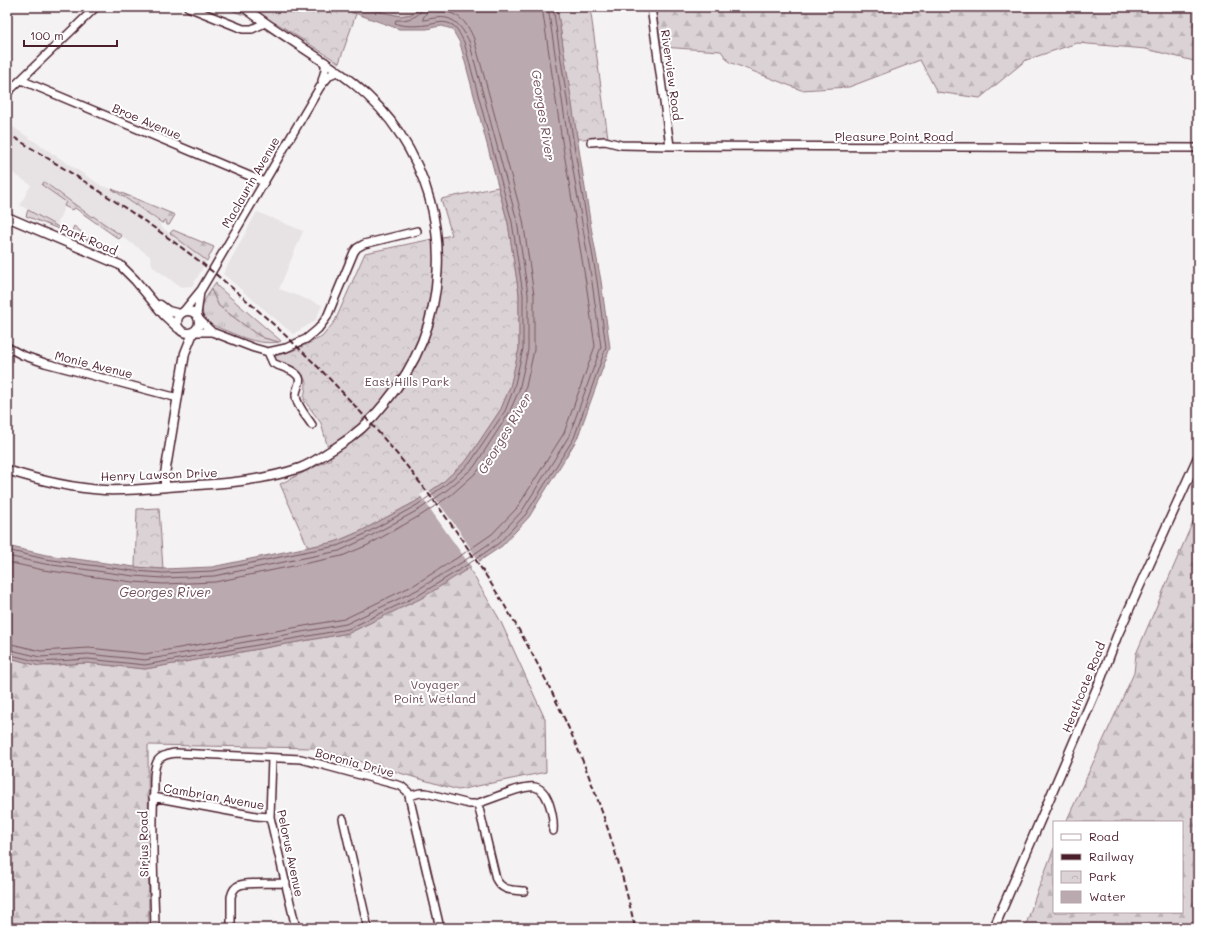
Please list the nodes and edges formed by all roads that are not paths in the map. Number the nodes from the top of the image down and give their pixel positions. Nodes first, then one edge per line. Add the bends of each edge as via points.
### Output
1 (96, 7) edge
2 (188, 7) edge
3 (244, 7) edge
4 (651, 7) edge
5 (265, 23) junction
6 (325, 62) junction
7 (339, 71) junction
8 (20, 80) junction
9 (320, 87) junction
10 (7, 93) edge
11 (591, 142) dead end
12 (670, 146) junction
13 (1198, 148) edge
14 (264, 182) junction
15 (7, 217) edge
16 (417, 231) dead end
17 (201, 290) junction
18 (152, 298) junction
19 (181, 313) junction
20 (197, 317) junction
21 (179, 330) junction
22 (194, 332) junction
23 (212, 332) junction
24 (7, 347) edge
25 (268, 352) junction
26 (185, 353) junction
27 (178, 398) junction
28 (312, 425) dead end
29 (1198, 456) edge
30 (7, 470) edge
31 (165, 487) junction
32 (272, 758) junction
33 (158, 761) joint
34 (410, 796) junction
35 (153, 797) junction
36 (478, 804) junction
37 (270, 817) junction
38 (343, 819) dead end
39 (553, 831) dead end
40 (286, 883) junction
41 (524, 891) dead end
42 (155, 928) edge
43 (231, 928) edge
44 (296, 928) edge
45 (368, 928) edge
46 (440, 928) edge
47 (994, 928) edge

1 - 8 street
2 - 5 street via 242,29 252,29
3 - 5 main road, Henry Lawson Drive
4 - 12 street, Riverview Road
5 - 6 main road, Henry Lawson Drive
6 - 7 main road, Henry Lawson Drive
6 - 9 street, Maclaurin Avenue
7 - 9 street, Maclaurin Avenue via 330,75
7 - 31 main road, Henry Lawson Drive via 384,113 400,134 425,183 437,236 438,265 435,297 420,347 405,376 365,426 310,463 256,479
8 - 10 street
8 - 14 street, Broe Avenue
9 - 14 street, Maclaurin Avenue
11 - 12 street, Pleasure Point Road via 605,141 621,146
12 - 13 street, Pleasure Point Road
14 - 17 street, Maclaurin Avenue
15 - 18 main road, Park Road via 120,265
16 - 25 street via 357,248 332,308 322,324 306,339 286,348
17 - 19 street, Maclaurin Avenue
17 - 20 street, Maclaurin Avenue
18 - 19 main road, Park Road via 168,311
18 - 21 main road, Park Road
19 - 20 main road via 189,311
19 - 21 main road via 176,321
20 - 22 main road via 199,326
20 - 23 street
21 - 22 main road via 186,334
21 - 26 main road
22 - 23 street
22 - 26 main road
23 - 25 street
24 - 27 street, Monie Avenue via 45,363
25 - 28 street via 273,363 297,374 300,381 296,397
26 - 27 main road
27 - 31 main road
29 - 47 main road, Heathcote Road via 1117,636
30 - 31 main road, Henry Lawson Drive via 89,489
32 - 33 street, Boronia Drive via 171,754
32 - 34 street, Boronia Drive via 304,760 397,785
32 - 37 street, Pelorus Avenue
33 - 35 street, Sirius Road
34 - 36 street via 426,792
34 - 46 street
35 - 37 street, Cambrian Avenue
35 - 42 street, Sirius Road
36 - 39 street via 526,788 536,788 544,792 548,800 553,816
36 - 41 street via 498,883 504,889
37 - 40 street, Pelorus Avenue
38 - 45 street
40 - 43 street via 243,884 233,890 230,898
40 - 44 street, Pelorus Avenue

